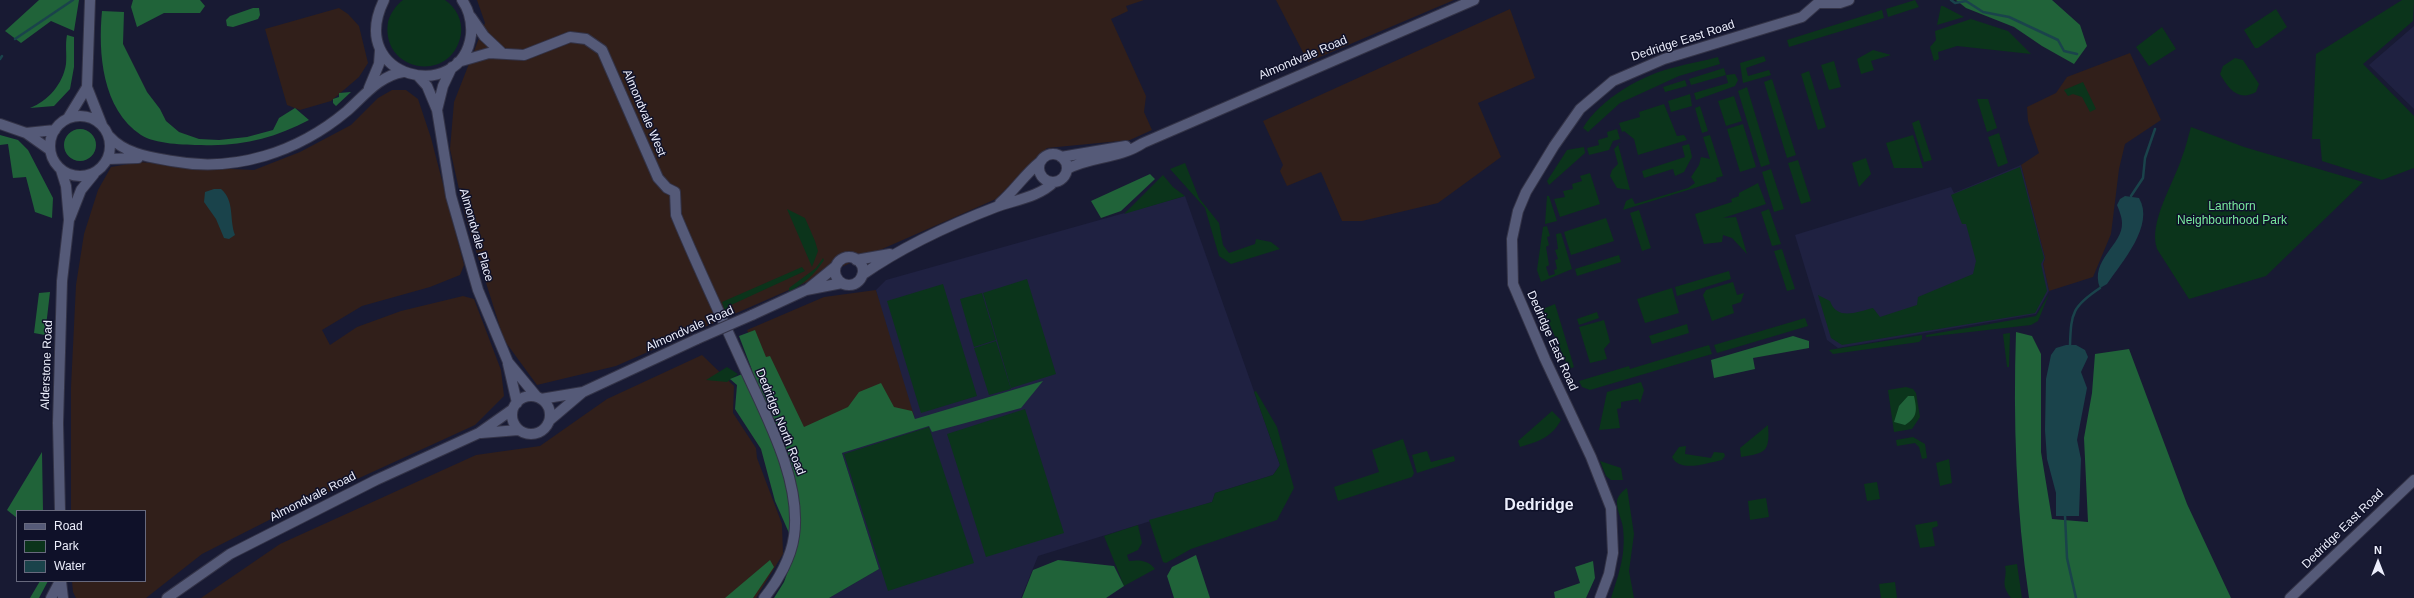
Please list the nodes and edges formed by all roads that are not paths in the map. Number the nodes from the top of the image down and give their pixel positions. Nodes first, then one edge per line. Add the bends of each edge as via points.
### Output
1 (90, 0) edge
2 (384, 0) edge
3 (1474, 0) edge
4 (1849, 0) edge
5 (464, 2) edge
6 (1817, 2) edge
7 (470, 15) junction
8 (380, 50) junction
9 (501, 52) junction
10 (455, 64) junction
11 (403, 72) junction
12 (418, 76) junction
13 (87, 87) junction
14 (368, 90) junction
15 (437, 110) junction
16 (68, 118) junction
17 (0, 124) edge
18 (102, 125) junction
19 (55, 130) junction
20 (26, 133) junction
21 (109, 136) junction
22 (1142, 143) junction
23 (50, 150) junction
24 (1061, 156) junction
25 (156, 158) junction
26 (108, 159) junction
27 (1040, 162) junction
28 (1067, 169) junction
29 (61, 170) junction
30 (94, 174) junction
31 (1054, 182) junction
32 (995, 207) junction
33 (69, 220) junction
34 (893, 253) junction
35 (856, 260) junction
36 (835, 267) junction
37 (862, 275) junction
38 (705, 281) joint
39 (842, 284) junction
40 (806, 290) junction
41 (508, 362) junction
42 (584, 392) junction
43 (539, 398) junction
44 (515, 406) junction
45 (550, 420) junction
46 (518, 430) junction
47 (479, 434) junction
48 (2414, 480) edge
49 (60, 510) edge
50 (59, 582) edge
51 (60, 582) edge
52 (51, 598) edge
53 (63, 598) edge
54 (167, 598) edge
55 (764, 598) edge
56 (1600, 598) edge
57 (2290, 598) edge

1 - 13 street
2 - 8 street via 377,15 375,31
3 - 22 street, Almondvale Road
4 - 6 street, Dedridge East Road via 1840,3
5 - 7 street
6 - 56 street, Dedridge East Road via 1802,17 1664,59 1613,81 1580,110 1554,146 1526,192 1518,211 1512,239 1513,284 1544,359 1591,457 1611,508 1613,553
7 - 9 street via 484,36
7 - 10 street, Almondvale Place via 470,40
8 - 11 street
8 - 14 street via 379,64
9 - 10 street, Almondvale West via 469,57
9 - 38 street, Almondvale West via 524,55 562,39 577,37 594,42 602,50 658,178 675,192 676,215
10 - 12 street, Almondvale West via 436,75
10 - 15 street, Almondvale Place via 443,86
11 - 12 street
11 - 14 street via 389,76
12 - 15 street, Almondvale Place via 427,86
13 - 16 street
13 - 18 street
14 - 25 street via 347,111 323,128 283,150 263,157 243,162 208,165
15 - 41 street, Almondvale Place via 444,161 458,228 478,290
16 - 18 street via 86,116
16 - 19 street
17 - 20 street
18 - 21 street
19 - 20 street
19 - 23 street
20 - 23 street
21 - 25 street via 127,150
21 - 26 street
22 - 24 street, Almondvale Road
22 - 28 street, Almondvale Road via 1111,157 1089,160
23 - 29 street
24 - 27 street via 1050,154
24 - 28 street
25 - 26 street
26 - 30 street
27 - 31 street via 1040,173 1044,178
27 - 32 street via 1012,193
28 - 31 street via 1062,178
29 - 30 street via 77,177
29 - 33 street, Alderstone Road via 66,186
30 - 33 street, Alderstone Road via 81,190
31 - 32 street via 1046,190
32 - 34 street
33 - 49 street, Alderstone Road via 62,281 58,423
34 - 35 street
34 - 37 street
35 - 36 street via 847,257
35 - 37 street via 862,266
36 - 39 street via 836,277
36 - 40 street, Almondvale Road
37 - 39 street via 856,284
38 - 55 street, Dedridge North Road via 770,425 792,485 794,535 791,549 776,583
39 - 40 street, Almondvale Road
40 - 42 street, Almondvale Road, bridge
41 - 43 street, Almondvale Place
41 - 44 street, Almondvale Place
42 - 43 street, Almondvale Road
42 - 45 street, Almondvale Road
43 - 44 street via 526,397
43 - 45 street via 549,406
44 - 46 street via 514,424
44 - 47 street, Almondvale Road
45 - 46 street via 544,430 535,434 525,434
46 - 47 street, Almondvale Road
47 - 54 street, Almondvale Road via 376,480 230,554
48 - 57 street, Dedridge East Road
50 - 52 street
51 - 53 street

